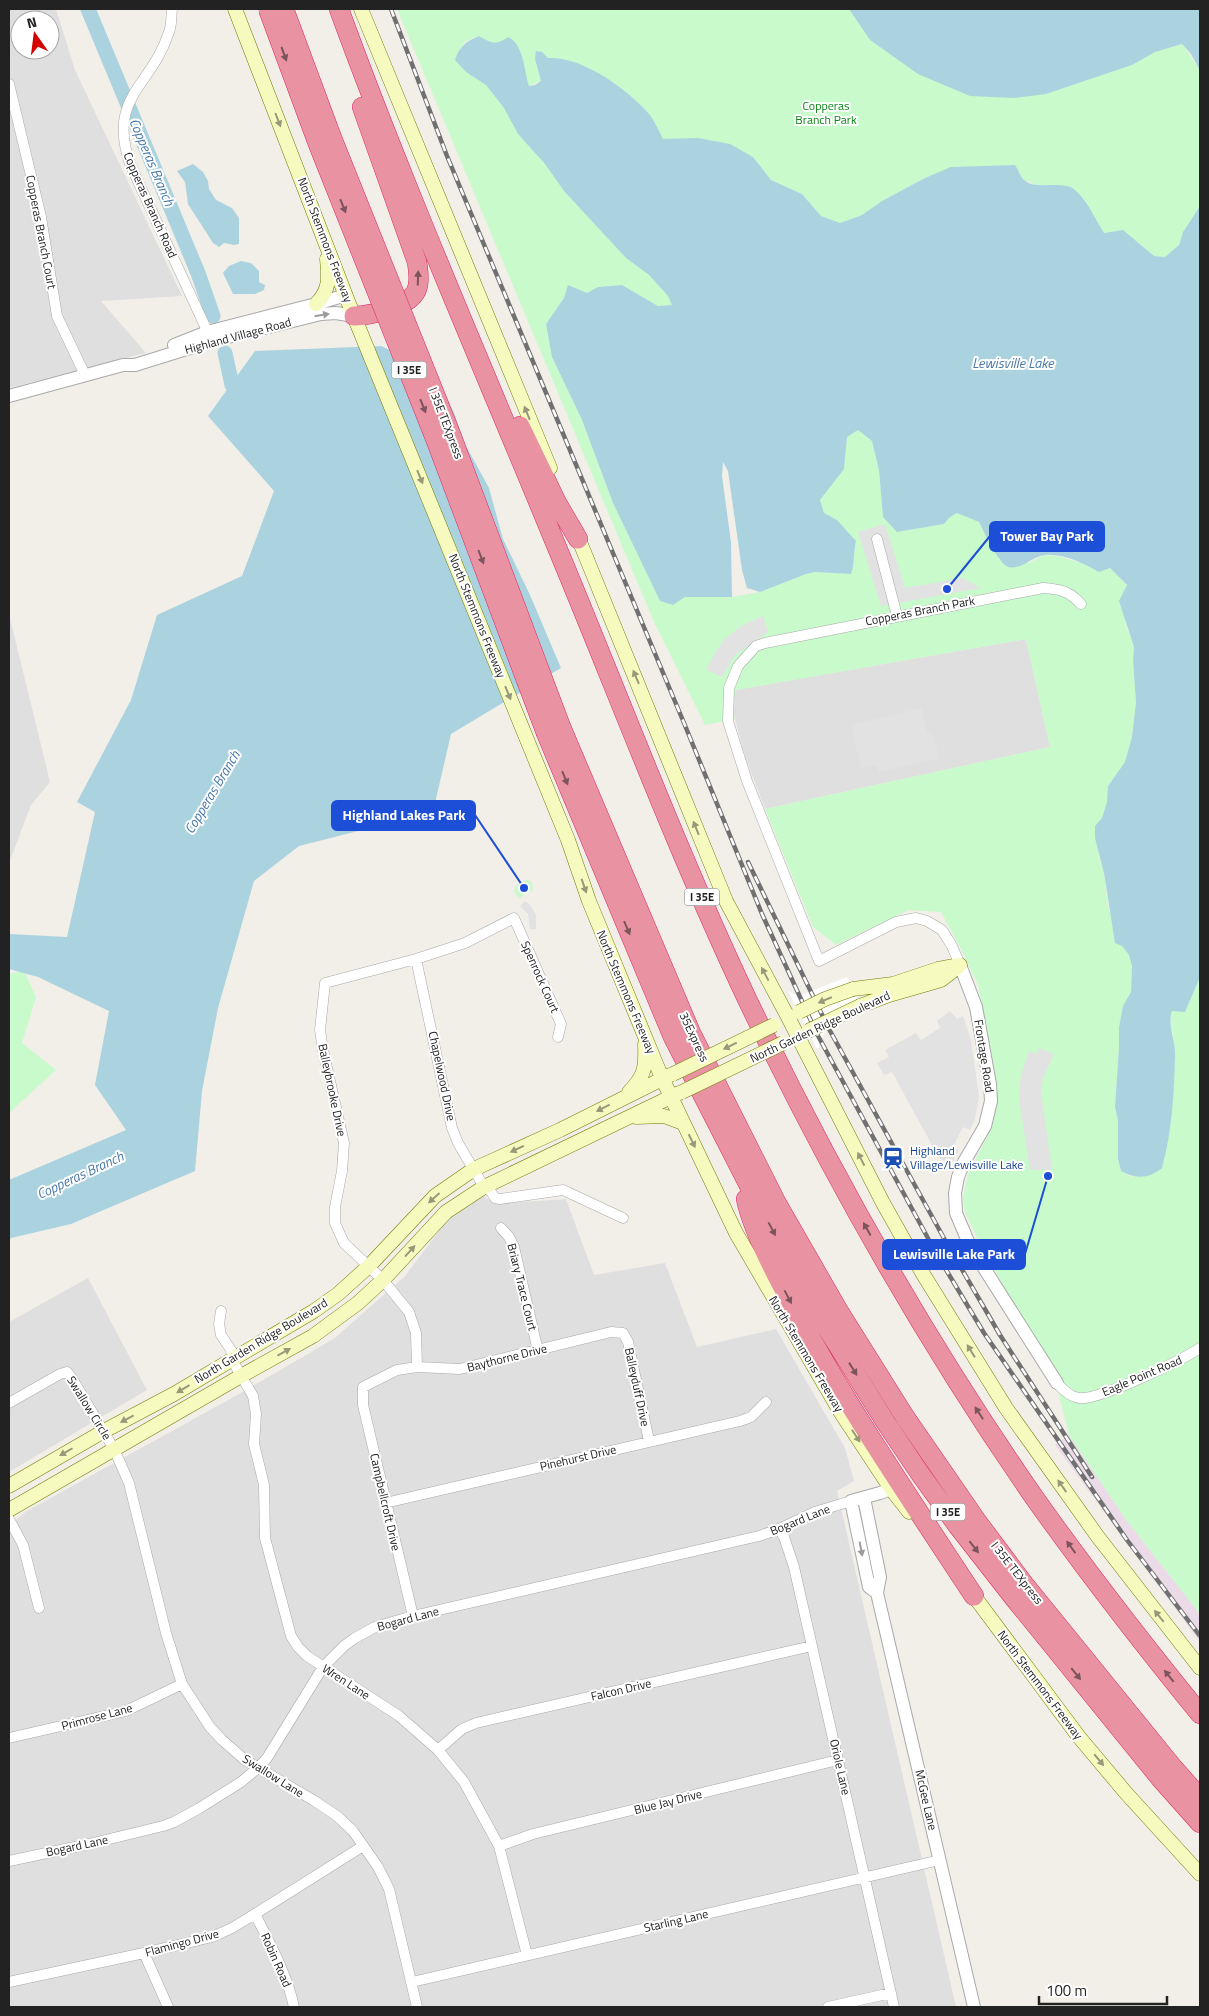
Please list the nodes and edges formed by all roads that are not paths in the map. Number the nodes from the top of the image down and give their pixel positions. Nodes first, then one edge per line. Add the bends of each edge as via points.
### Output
1 (235, 9) edge
2 (268, 9) edge
3 (284, 9) edge
4 (326, 9) edge
5 (339, 9) edge
6 (361, 9) edge
7 (171, 10) edge
8 (9, 84) edge
9 (326, 244) junction
10 (346, 295) junction
11 (316, 304) junction
12 (354, 316) junction
13 (210, 337) junction
14 (85, 375) junction
15 (487, 376) junction
16 (9, 396) edge
17 (578, 539) junction
18 (877, 539) dead end
19 (1081, 604) dead end
20 (898, 616) junction
21 (554, 730) junction
22 (514, 918) joint
23 (416, 959) junction
24 (960, 966) junction
25 (793, 1015) junction
26 (802, 1033) junction
27 (645, 1036) junction
28 (558, 1037) dead end
29 (668, 1076) junction
30 (676, 1094) junction
31 (624, 1098) junction
32 (628, 1118) junction
33 (683, 1123) junction
34 (474, 1169) junction
35 (741, 1170) junction
36 (484, 1187) junction
37 (623, 1218) dead end
38 (500, 1228) dead end
39 (369, 1266) junction
40 (383, 1280) junction
41 (221, 1311) dead end
42 (623, 1333) joint
43 (853, 1334) joint
44 (1200, 1348) edge
45 (538, 1351) junction
46 (232, 1360) junction
47 (417, 1368) junction
48 (241, 1376) junction
49 (1057, 1383) joint
50 (363, 1387) joint
51 (766, 1402) dead end
52 (9, 1403) edge
53 (104, 1431) junction
54 (649, 1441) junction
55 (114, 1449) junction
56 (9, 1486) edge
57 (891, 1488) junction
58 (858, 1499) junction
59 (385, 1503) junction
60 (9, 1510) edge
61 (9, 1519) edge
62 (779, 1529) junction
63 (974, 1596) junction
64 (39, 1608) dead end
65 (413, 1616) junction
66 (812, 1646) junction
67 (323, 1668) junction
68 (1200, 1668) edge
69 (182, 1684) junction
70 (1200, 1714) edge
71 (9, 1738) edge
72 (438, 1750) junction
73 (838, 1760) junction
74 (259, 1767) junction
75 (1200, 1798) edge
76 (1200, 1823) edge
77 (364, 1846) junction
78 (499, 1846) junction
79 (9, 1860) edge
80 (940, 1860) junction
81 (1200, 1874) edge
82 (865, 1877) junction
83 (255, 1914) junction
84 (144, 1953) junction
85 (527, 1955) junction
86 (9, 1982) edge
87 (412, 1982) junction
88 (891, 1993) junction
89 (168, 2007) edge
90 (294, 2007) edge
91 (417, 2007) edge
92 (828, 2007) edge
93 (894, 2007) edge
94 (974, 2007) edge

1 -> 9 main road, North Stemmons Freeway
2 -> 21 highway, North Stemmons Freeway / I 35E, bridge via 318,144
3 - 21 highway, I 35E TEXpress, bridge via 454,442
12 -> 4 highway via 372,315 406,302 416,293 418,269
5 - 15 highway, I 35E via 380,122
17 -> 6 main road
7 - 13 street, Copperas Branch Road via 170,31 158,57 129,100 123,137 125,149
8 - 14 street, Copperas Branch Court via 41,216 56,316
9 - 10 main road, North Stemmons Freeway
9 - 11 main road via 328,288
10 - 11 street, Highland Village Road
10 - 12 main road, North Stemmons Freeway
11 - 13 street, Highland Village Road
13 -> 12 street, Highland Village Road via 321,314
12 -> 27 main road, North Stemmons Freeway
13 - 14 street, Highland Village Road
14 - 16 street, Highland Village Road
15 - 17 highway via 504,391 557,503
70 -> 15 highway, I 35E via 1106,1596 1002,1449 870,1235 810,1124 746,997 708,911
25 -> 17 main road via 726,901
18 - 20 street
19 - 20 street, Copperas Branch Park via 1060,589 1043,588
20 - 24 street, Copperas Branch Park via 756,646 738,666 729,688 728,721 749,785 819,961 896,922 916,918 942,930
21 -> 35 highway, North Stemmons Freeway / I 35E via 673,1036
21 - 43 highway, 35Express via 690,1033 776,1202
22 - 23 street, Balleybrooke Drive via 466,943
22 - 28 street, Spenrock Court via 561,1024
23 - 34 street, Chapelwood Drive via 452,1128
23 - 39 street, Balleybrooke Drive via 325,983 320,1030 344,1143 335,1223 344,1243
24 -> 25 main road, North Garden Ridge Boulevard, bridge via 938,969 893,984 853,989
24 - 26 main road, North Garden Ridge Boulevard, bridge via 941,980 860,1006
24 - 49 street, Frontage Road via 976,1007 991,1101 985,1126 958,1178 956,1213 970,1246
25 - 26 main road
25 -> 29 main road, North Garden Ridge Boulevard, bridge
26 - 30 main road, North Garden Ridge Boulevard, bridge
68 -> 26 main road via 1098,1537 1006,1408 910,1250
27 - 29 main road, North Stemmons Freeway
27 - 31 main road via 644,1072
29 - 30 main road, North Stemmons Freeway
29 - 31 main road, North Garden Ridge Boulevard
30 - 32 main road, North Garden Ridge Boulevard
30 - 33 main road, North Stemmons Freeway
31 -> 34 main road, North Garden Ridge Boulevard
32 - 33 main road via 664,1116
32 - 36 main road, North Garden Ridge Boulevard
33 -> 57 main road, North Stemmons Freeway via 760,1276 841,1413
34 - 36 street, Chapelwood Drive
34 -> 39 main road, North Garden Ridge Boulevard via 435,1196
35 -> 63 highway via 749,1214 824,1363
35 -> 76 highway, North Stemmons Freeway / I 35E via 824,1323 921,1475 1014,1598
36 - 37 street via 500,1199 562,1190
40 -> 36 main road, North Garden Ridge Boulevard via 446,1212
38 - 45 street, Briary Trace Court via 510,1237 514,1248
39 - 40 street, Balleybrooke Drive
39 - 46 main road, North Garden Ridge Boulevard via 314,1311
40 - 47 street, Balleybrooke Drive via 414,1323
48 -> 40 main road, North Garden Ridge Boulevard via 313,1336
41 - 46 street, Wren Lane via 221,1336
42 - 45 street, Baythorne Drive via 611,1332
42 - 54 street, Balleyduff Drive via 628,1342
43 - 75 highway, I 35E TEXpress via 914,1432 976,1520
44 - 49 street, Eagle Point Road via 1169,1366 1085,1398 1072,1396
45 - 47 street, Baythorne Drive via 460,1369
46 - 48 street, Wren Lane
46 -> 53 main road, North Garden Ridge Boulevard
47 - 50 street, Baythorne Drive via 397,1370
48 - 55 main road, North Garden Ridge Boulevard
48 - 67 street, Wren Lane via 253,1396 256,1414 254,1444 264,1485 264,1538 285,1619 298,1647
50 - 59 street, Campbellcroft Drive via 363,1405
51 - 54 street, Pinehurst Drive via 751,1417 740,1421
52 - 53 street, Swallow Circle via 67,1372
53 - 55 street, Swallow Circle
53 -> 56 main road, North Garden Ridge Boulevard
54 - 59 street, Pinehurst Drive
55 - 60 main road, North Garden Ridge Boulevard
55 - 69 street, Swallow Lane via 131,1489 166,1633
57 - 58 street
57 - 63 main road, North Stemmons Freeway
58 - 62 street, Bogard Lane via 815,1512
58 - 80 street, McGee Lane via 880,1577 877,1593
59 - 65 street, Campbellcroft Drive
61 - 64 street via 23,1545
62 - 65 street, Bogard Lane
62 - 66 street, Oriole Lane via 791,1556
63 -> 81 main road, North Stemmons Freeway via 1079,1737
65 - 67 street, Bogard Lane via 375,1627 355,1638
66 - 72 street, Falcon Drive via 476,1723
66 - 73 street, Oriole Lane
67 - 72 street, Wren Lane via 399,1716
67 - 74 street, Bogard Lane
69 - 71 street, Primrose Lane via 126,1711
69 - 74 street, Swallow Lane via 222,1740 245,1760
72 - 78 street, Wren Lane via 464,1782
73 - 78 street, Blue Jay Drive via 533,1834
73 - 82 street, Oriole Lane
74 - 77 street, Swallow Lane via 337,1816 354,1831
74 - 79 street, Bogard Lane via 241,1782 174,1822
77 - 83 street, Flamingo Drive
77 - 87 street, Swallow Lane via 388,1889
78 - 85 street, Wren Lane
80 - 82 street, Starling Lane
80 - 94 street, McGee Lane
82 - 85 street, Starling Lane
82 - 88 street, Oriole Lane
83 - 84 street, Flamingo Drive via 212,1936
83 - 90 street, Robin Road via 279,1962
84 - 86 street, Flamingo Drive
84 - 89 street
85 - 87 street, Starling Lane
87 - 91 street, Swallow Lane
88 - 92 street
88 - 93 street, Oriole Lane

